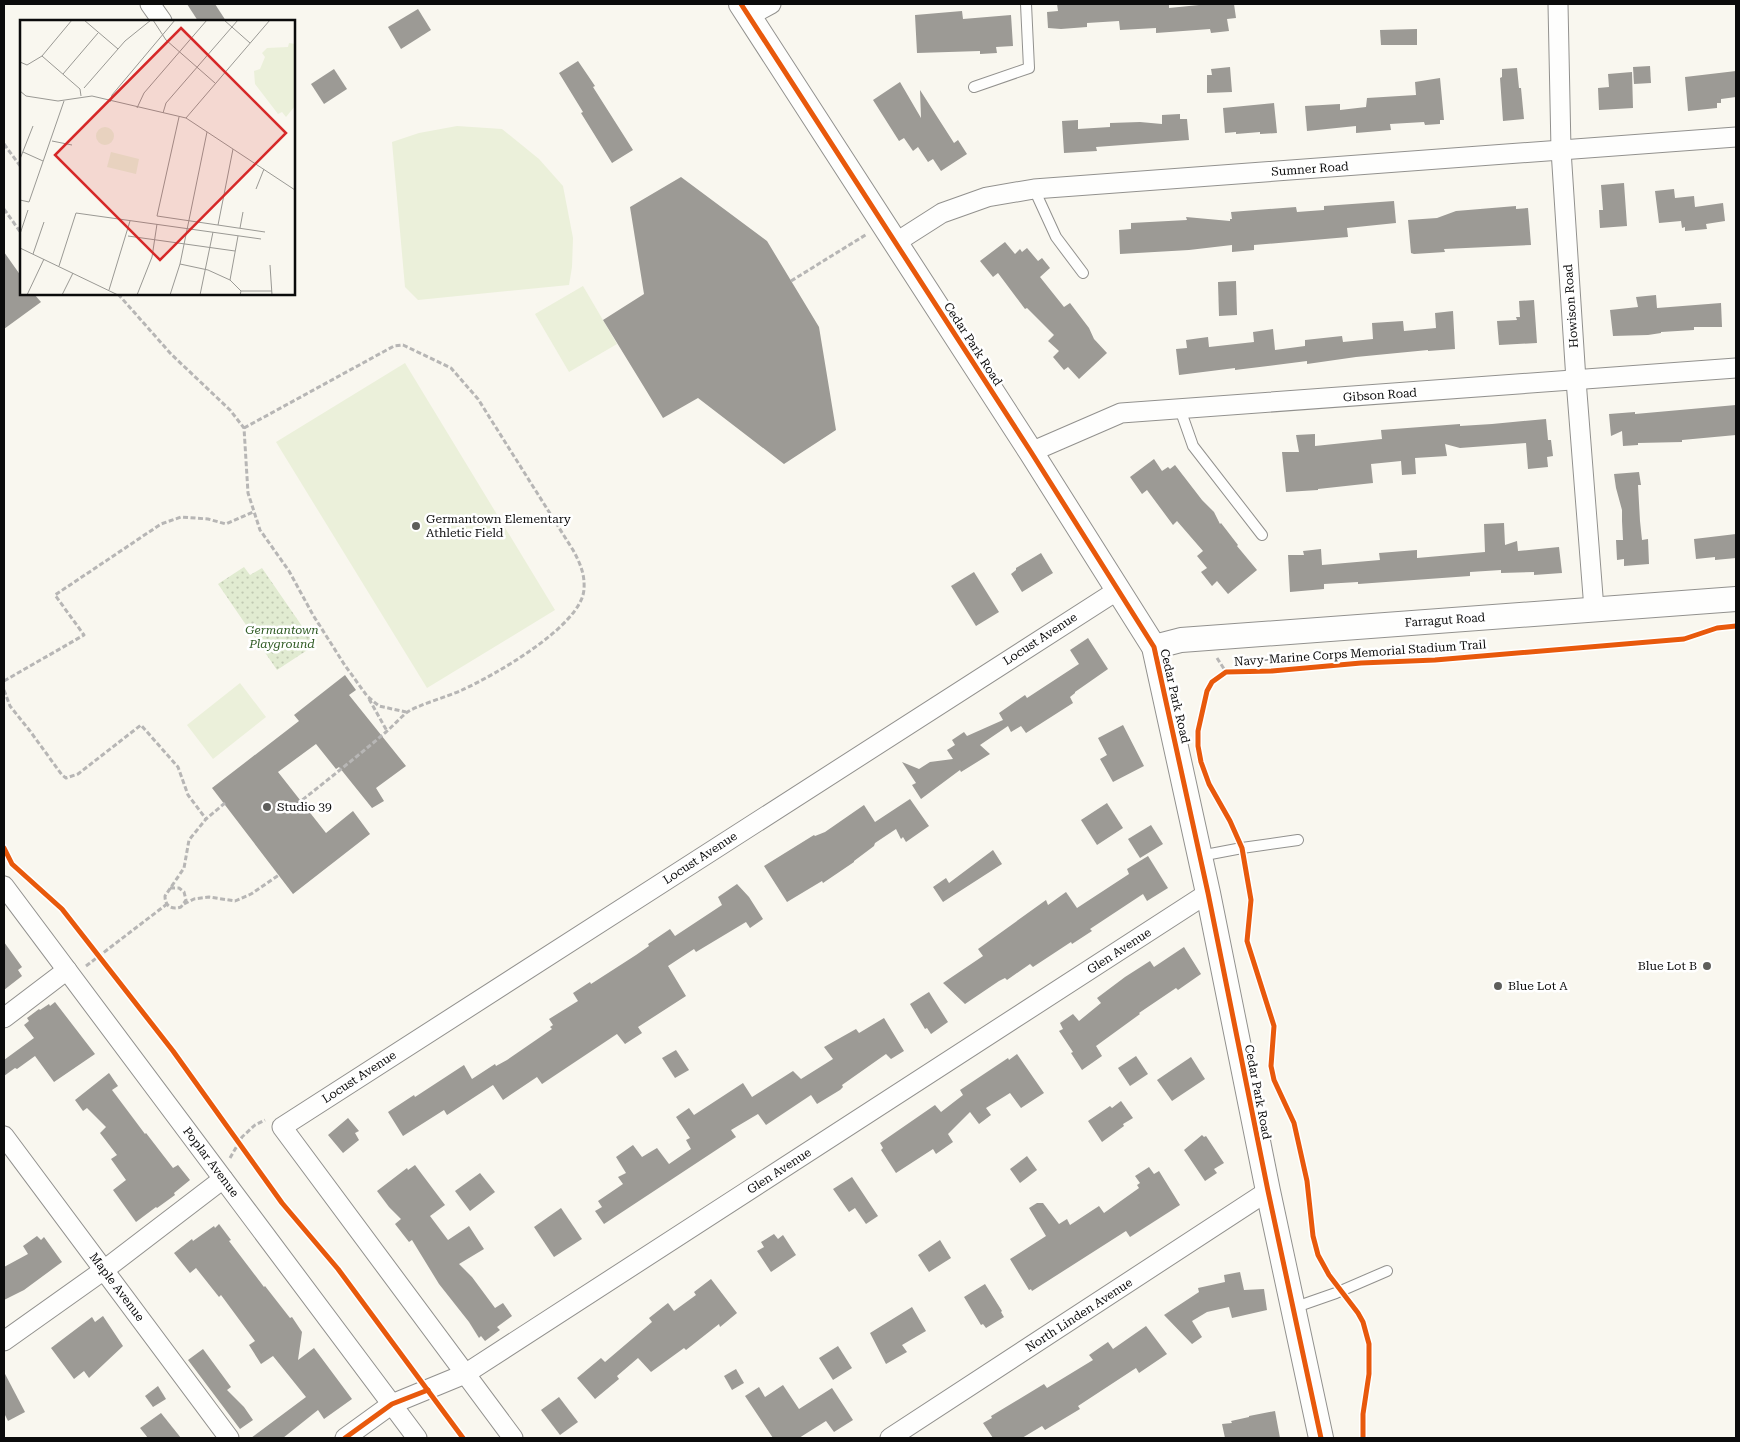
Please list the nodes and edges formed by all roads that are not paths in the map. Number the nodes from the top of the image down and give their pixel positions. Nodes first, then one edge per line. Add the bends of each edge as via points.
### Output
1 (150, 4) edge
2 (771, 4) edge
3 (1026, 4) edge
4 (1558, 4) edge
5 (745, 10) edge
6 (161, 20) edge
7 (974, 87) dead end
8 (1736, 138) edge
9 (1561, 150) junction
10 (1034, 189) junction
11 (889, 234) junction
12 (1083, 273) dead end
13 (1736, 368) edge
14 (1576, 380) junction
15 (1180, 409) junction
16 (1031, 452) junction
17 (1262, 535) dead end
18 (1118, 590) junction
19 (1736, 599) edge
20 (1594, 609) junction
21 (1154, 647) junction
22 (1298, 840) dead end
23 (1200, 856) junction
24 (4, 886) edge
25 (1208, 893) junction
26 (67, 970) junction
27 (4, 1018) edge
28 (4, 1136) edge
29 (220, 1174) junction
30 (1268, 1191) junction
31 (104, 1270) junction
32 (1387, 1271) dead end
33 (1293, 1308) junction
34 (4, 1341) edge
35 (465, 1374) junction
36 (392, 1404) junction
37 (229, 1438) edge
38 (345, 1438) edge
39 (417, 1438) edge
40 (513, 1438) edge
41 (890, 1438) edge
42 (1321, 1438) edge

1 - 6 street
2 - 5 street
3 - 7 lane via 1029,68
4 - 9 street, Howison Road
5 - 11 street, Cedar Park Road
8 - 9 street, Sumner Road
9 - 10 street, Sumner Road
9 - 14 street, Howison Road
10 - 11 street, Sumner Road via 987,197
10 - 12 lane via 1056,238
11 - 16 street, Cedar Park Road
13 - 14 street, Gibson Road
14 - 15 street, Gibson Road
14 - 20 street, Howison Road
15 - 16 street, Gibson Road via 1121,413
15 - 17 lane via 1193,446
16 - 18 street, Cedar Park Road
18 - 21 street, Cedar Park Road
18 - 35 street, Locust Avenue via 275,1122
19 - 20 street, Farragut Road
20 - 21 street, Farragut Road via 1181,640
21 - 23 street, Cedar Park Road
22 - 23 lane
23 - 25 street, Cedar Park Road
24 - 26 street, Poplar Avenue
25 - 30 street, Cedar Park Road
25 - 35 street, Glen Avenue
26 - 27 street
26 - 29 street, Poplar Avenue
28 - 31 street, Maple Avenue
29 - 31 street
29 - 36 street, Poplar Avenue
30 - 33 street, Cedar Park Road
30 - 41 street, North Linden Avenue
31 - 34 street
31 - 37 street, Maple Avenue
32 - 33 lane
33 - 42 street, Cedar Park Road
35 - 36 street, Glen Avenue
35 - 40 street
36 - 38 street, Glen Avenue
36 - 39 street, Poplar Avenue

